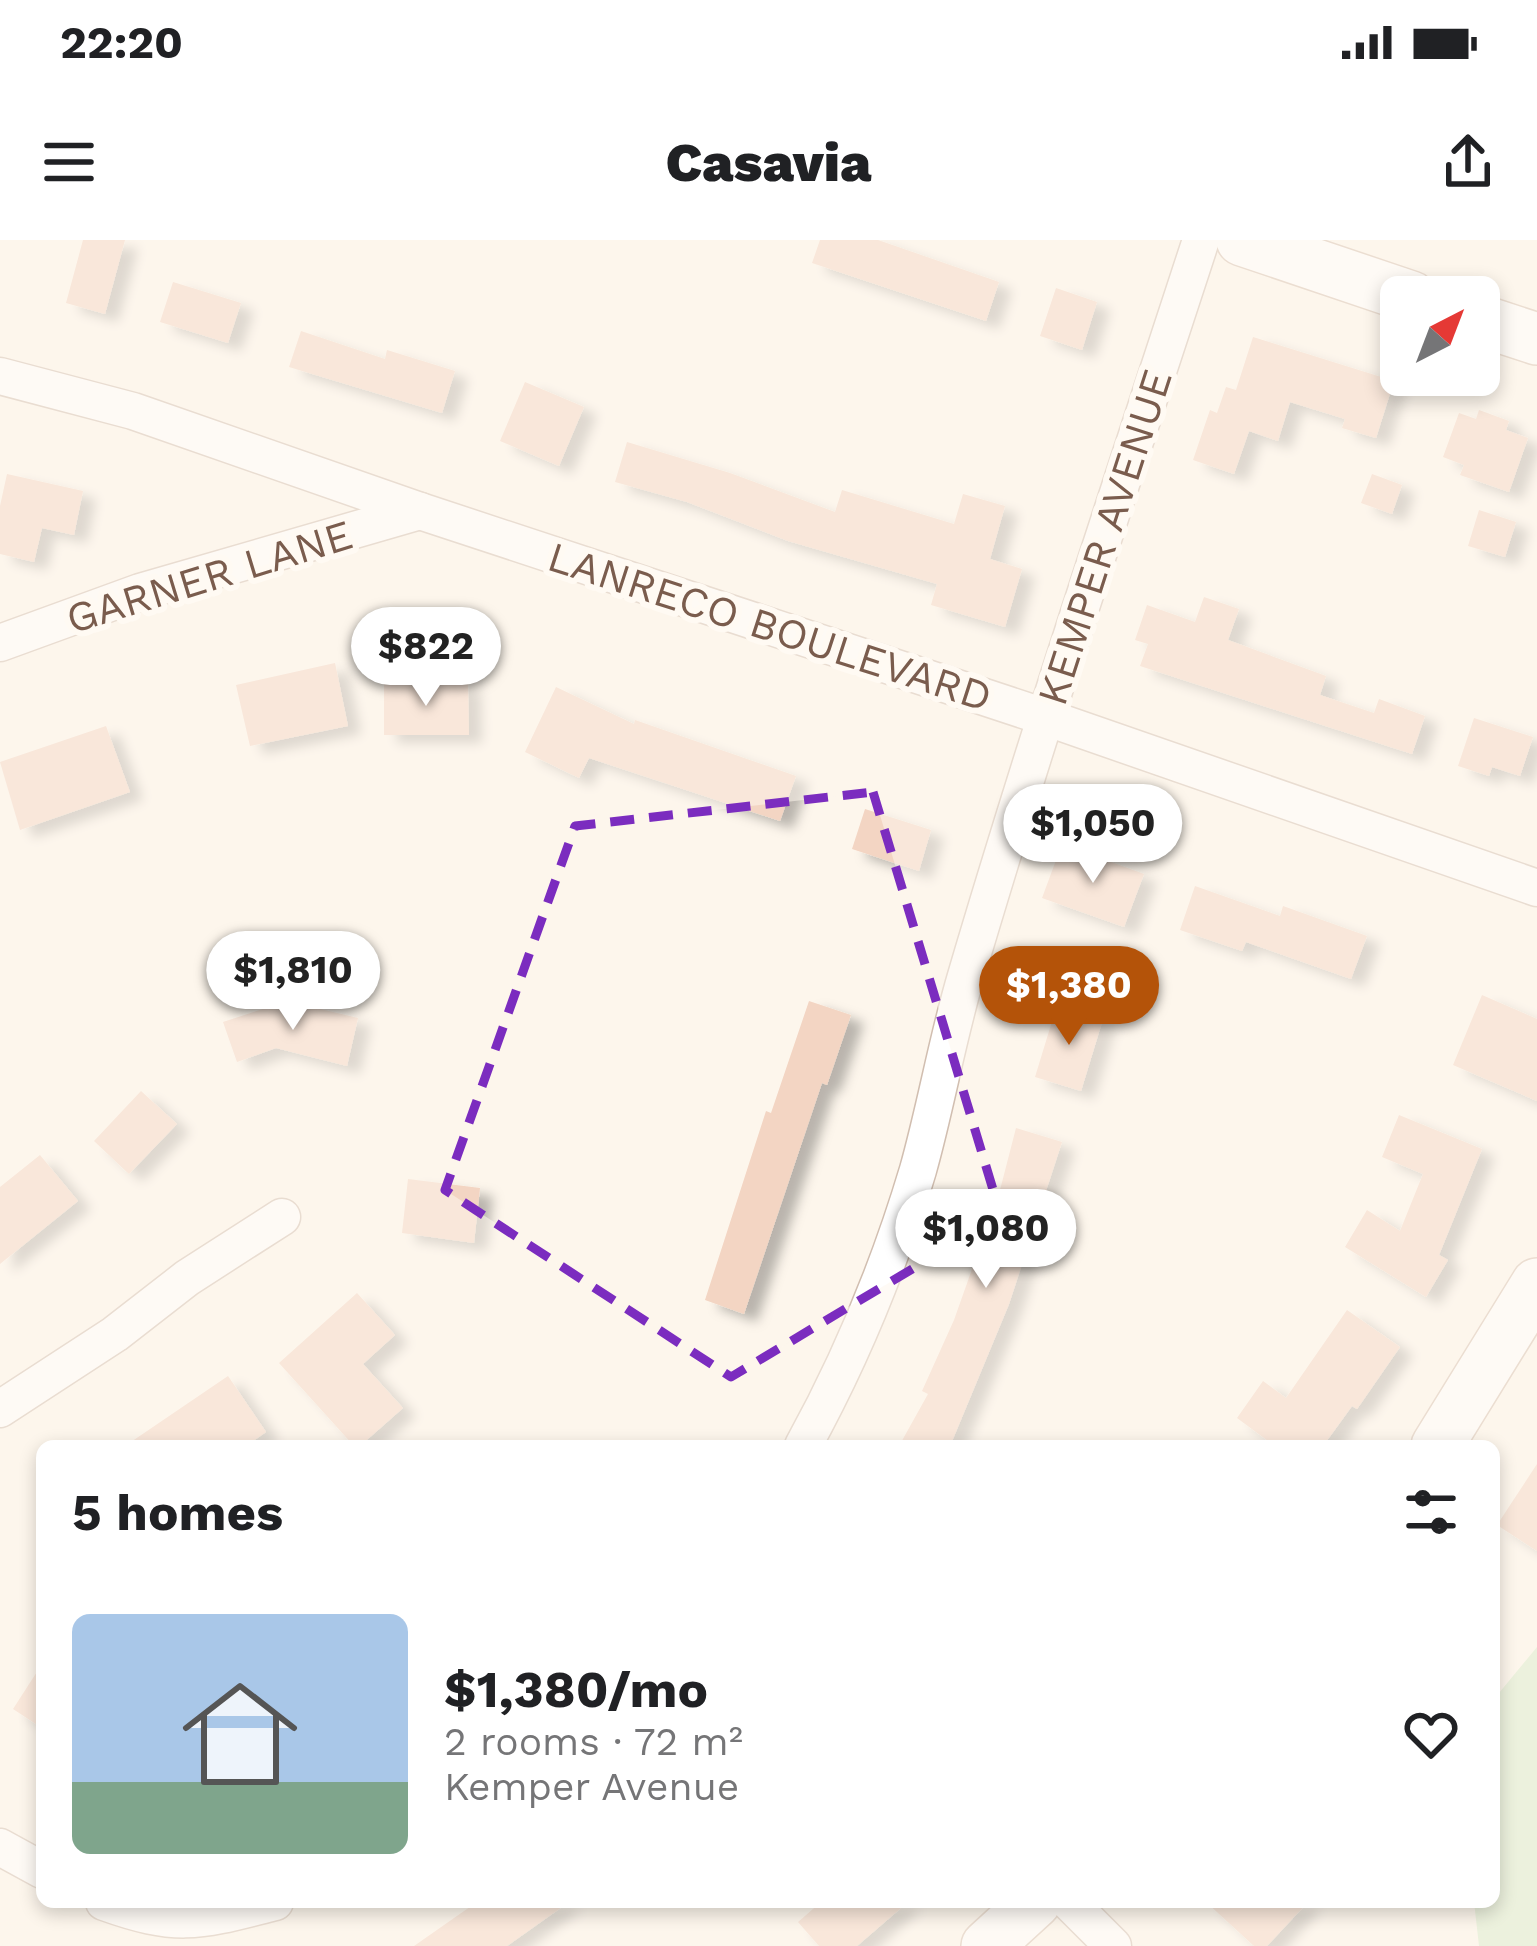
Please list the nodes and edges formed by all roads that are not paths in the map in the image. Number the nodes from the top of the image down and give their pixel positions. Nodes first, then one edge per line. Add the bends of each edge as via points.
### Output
1 (1201, 240) edge
2 (1242, 240) edge
3 (1380, 287) edge
4 (1500, 327) edge
5 (1537, 339) edge
6 (0, 376) edge
7 (420, 511) junction
8 (0, 644) edge
9 (1045, 717) junction
10 (1537, 888) edge
11 (282, 1217) dead end
12 (1537, 1284) edge
13 (0, 1409) edge
14 (806, 1440) edge
15 (1441, 1440) edge
16 (0, 1847) edge
17 (36, 1867) edge
18 (121, 1908) edge
19 (265, 1908) edge
20 (1029, 1908) edge
21 (1075, 1908) edge
22 (226, 1931) edge
23 (988, 1946) edge
24 (1113, 1946) edge

1 - 9 street, KEMPER AVENUE
2 - 3 street
4 - 5 street
6 - 7 street, LANRECO BOULEVARD via 133,410
7 - 8 street, GARNER LANE via 140,592
7 - 9 street, LANRECO BOULEVARD
9 - 10 street, LANRECO BOULEVARD
9 - 14 street, KEMPER AVENUE via 892,1253
11 - 13 street
12 - 15 street
16 - 17 street
18 - 22 street
19 - 22 street
20 - 23 street
21 - 24 street

